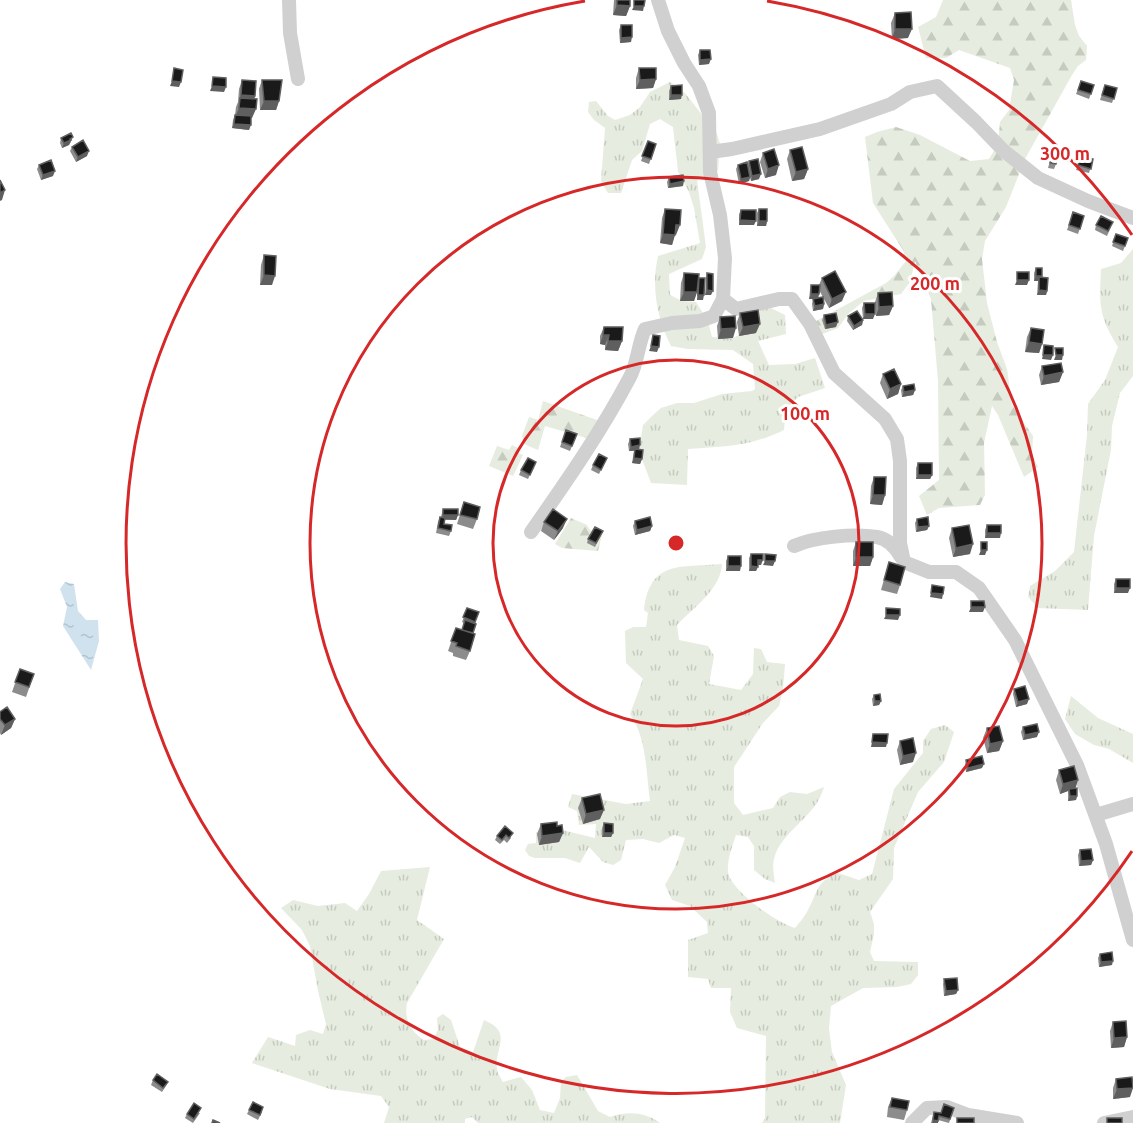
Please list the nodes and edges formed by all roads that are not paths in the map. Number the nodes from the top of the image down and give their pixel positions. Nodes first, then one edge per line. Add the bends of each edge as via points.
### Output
1 (289, 0) edge
2 (658, 0) edge
3 (298, 79) dead end
4 (710, 152) junction
5 (1133, 218) edge
6 (723, 299) junction
7 (531, 532) dead end
8 (794, 546) dead end
9 (904, 562) junction
10 (1133, 804) edge
11 (1096, 815) junction
12 (1133, 940) edge
13 (1133, 1118) edge
14 (912, 1123) edge
15 (1017, 1123) edge
16 (1104, 1123) edge

1 - 3 street
2 - 4 street via 668,31 699,86 709,113
4 - 5 street via 820,129 891,104 910,92 937,87 1038,178
4 - 6 street via 724,258
6 - 7 street via 714,316 645,329 632,374 598,435
6 - 9 street via 736,309 792,299 810,324 834,373 885,419 897,439 900,461
8 - 9 street via 836,537 877,537 897,550
9 - 11 street via 929,572 956,572 979,588 1015,640 1077,765
10 - 11 street
11 - 12 street
13 - 16 street
14 - 15 street via 927,1108 947,1107

